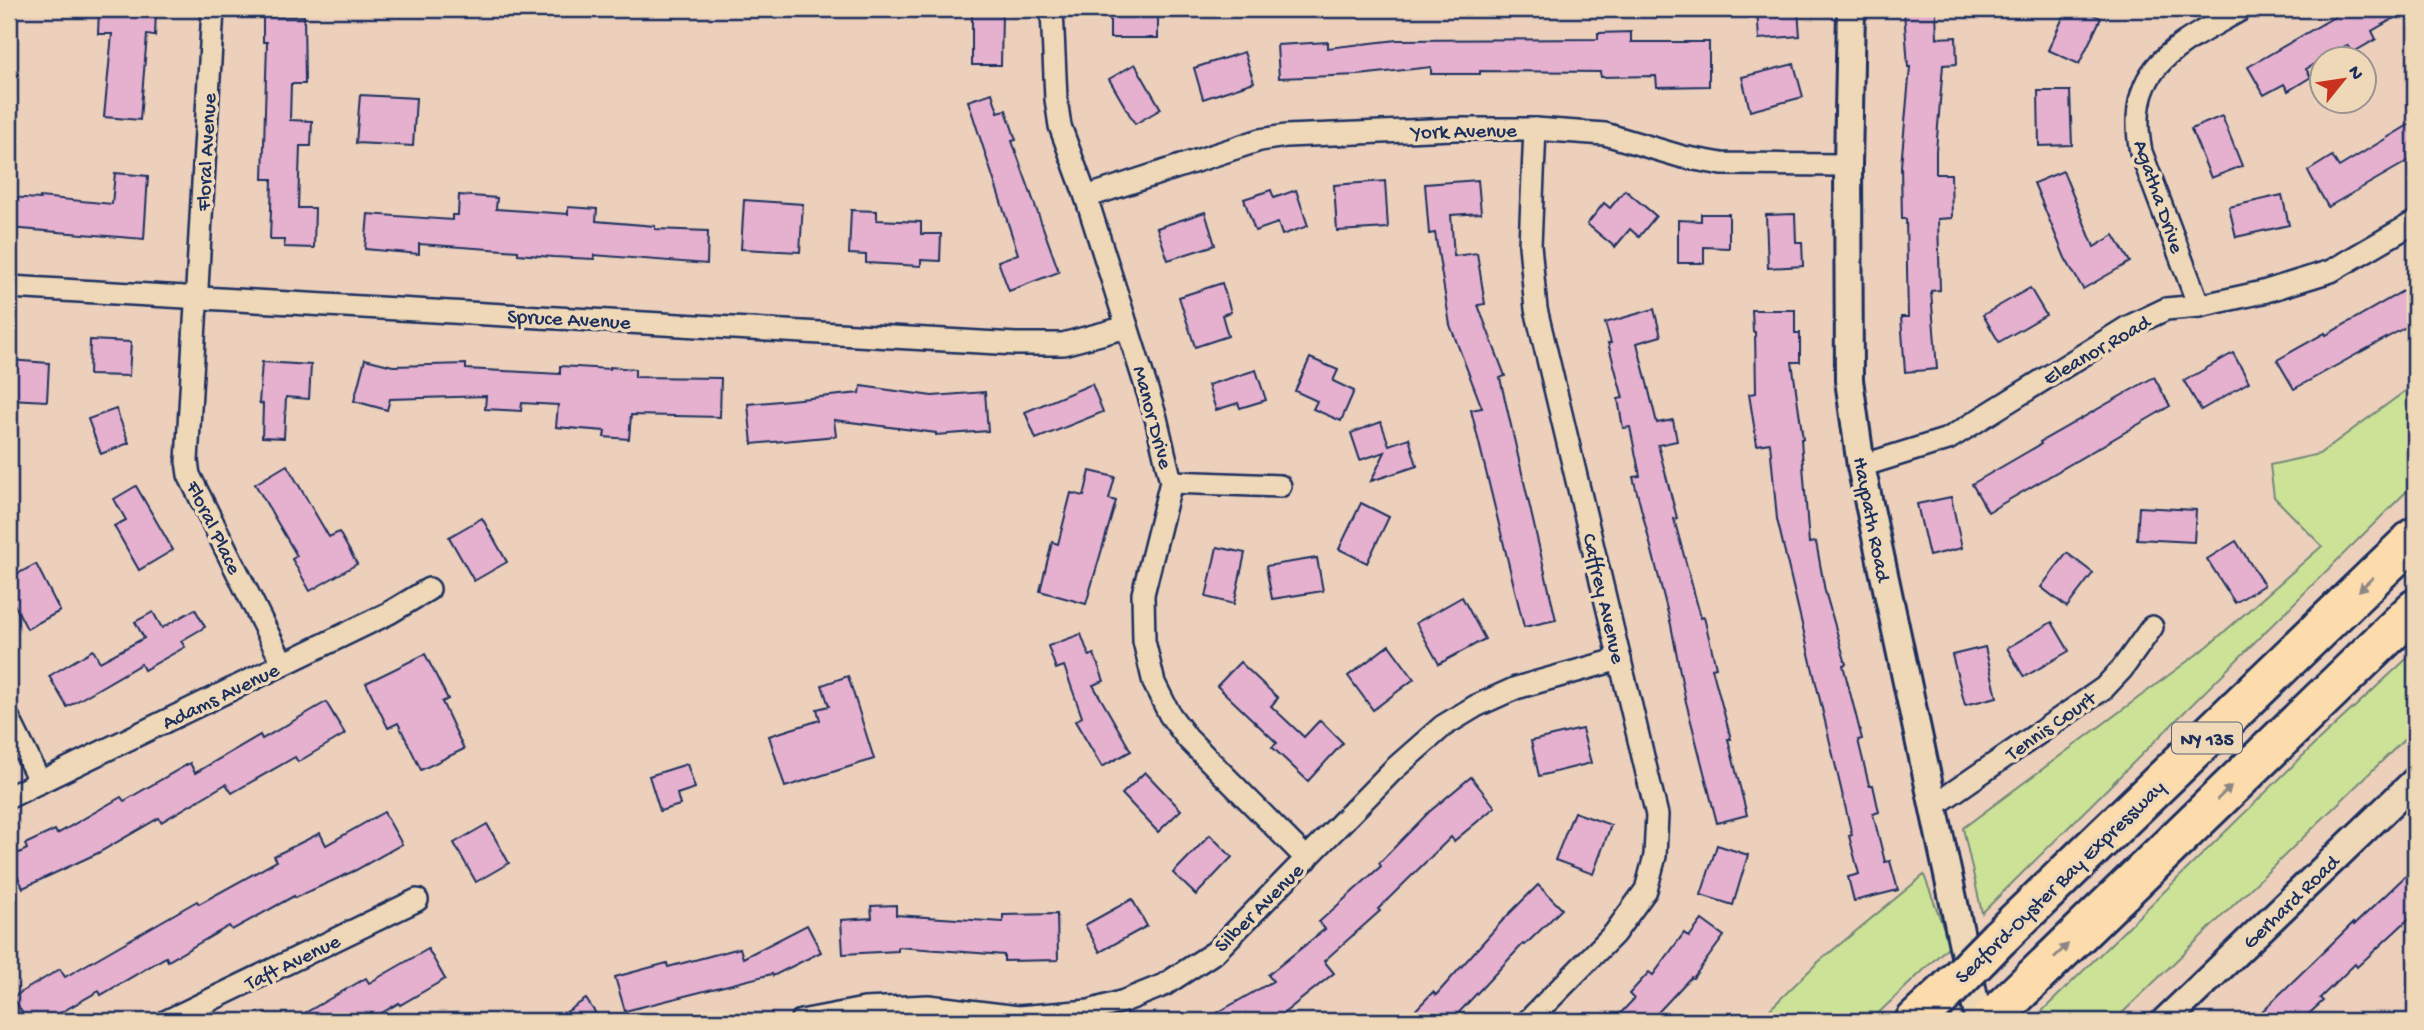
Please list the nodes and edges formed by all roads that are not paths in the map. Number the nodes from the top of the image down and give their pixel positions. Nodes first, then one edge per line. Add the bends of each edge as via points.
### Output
1 (213, 9) edge
2 (1052, 9) edge
3 (1851, 9) edge
4 (2242, 9) edge
5 (1535, 129) junction
6 (1848, 165) junction
7 (1086, 197) junction
8 (2415, 222) edge
9 (9, 287) edge
10 (197, 296) junction
11 (2199, 306) junction
12 (1127, 327) junction
13 (1861, 466) junction
14 (1171, 482) junction
15 (1280, 486) dead end
16 (2415, 537) edge
17 (429, 589) dead end
18 (2415, 609) edge
19 (2152, 627) dead end
20 (1620, 659) junction
21 (283, 664) junction
22 (9, 719) edge
23 (2415, 781) edge
24 (40, 782) junction
25 (9, 797) edge
26 (1932, 807) junction
27 (1307, 859) junction
28 (417, 900) dead end
29 (2000, 1010) edge
30 (167, 1021) edge
31 (801, 1021) edge
32 (1528, 1021) edge
33 (1915, 1021) edge
34 (1979, 1021) edge
35 (2165, 1021) edge

1 - 10 street, Floral Avenue
2 - 7 street, Manor Drive via 1060,126
3 - 6 street, Haypath Road
4 - 11 street, Agatha Drive via 2159,61 2138,101 2141,152
5 - 6 street, York Avenue via 1605,134 1722,164
5 - 7 street, York Avenue via 1286,136
5 - 20 street, Caffrey Avenue via 1531,245 1536,309
6 - 13 street, Haypath Road via 1849,380
7 - 12 street, Manor Drive
8 - 11 street, Eleanor Road via 2331,271
9 - 10 street, Spruce Avenue
10 - 12 street, Spruce Avenue via 1016,344 1063,344
10 - 21 street, Floral Place via 189,475
11 - 13 street, Eleanor Road via 2166,309 2128,327 1948,439
12 - 14 street, Manor Drive
13 - 26 street, Haypath Road
14 - 15 street
14 - 27 street, Manor Drive via 1143,594 1144,641 1154,683 1188,739
16 -> 33 highway, Seaford-Oyster Bay Expressway / NY 135, bridge
17 - 21 street, Adams Avenue
29 -> 18 highway, NY 135
19 - 26 street, Tennis Court via 2104,688
20 - 27 street, Silber Avenue via 1516,688 1443,726 1393,770
20 - 32 street, Caffrey Avenue via 1657,815 1655,856 1646,890 1614,934
21 - 24 street, Adams Avenue
22 - 24 street
23 - 35 street, Gerhard Road
24 - 25 street, Adams Avenue
26 - 34 street, Haypath Road
27 - 31 street, Silber Avenue via 1215,952 1164,985 1124,1001 1089,1011 1018,1017 928,1006 863,1009
28 - 30 street, Taft Avenue

